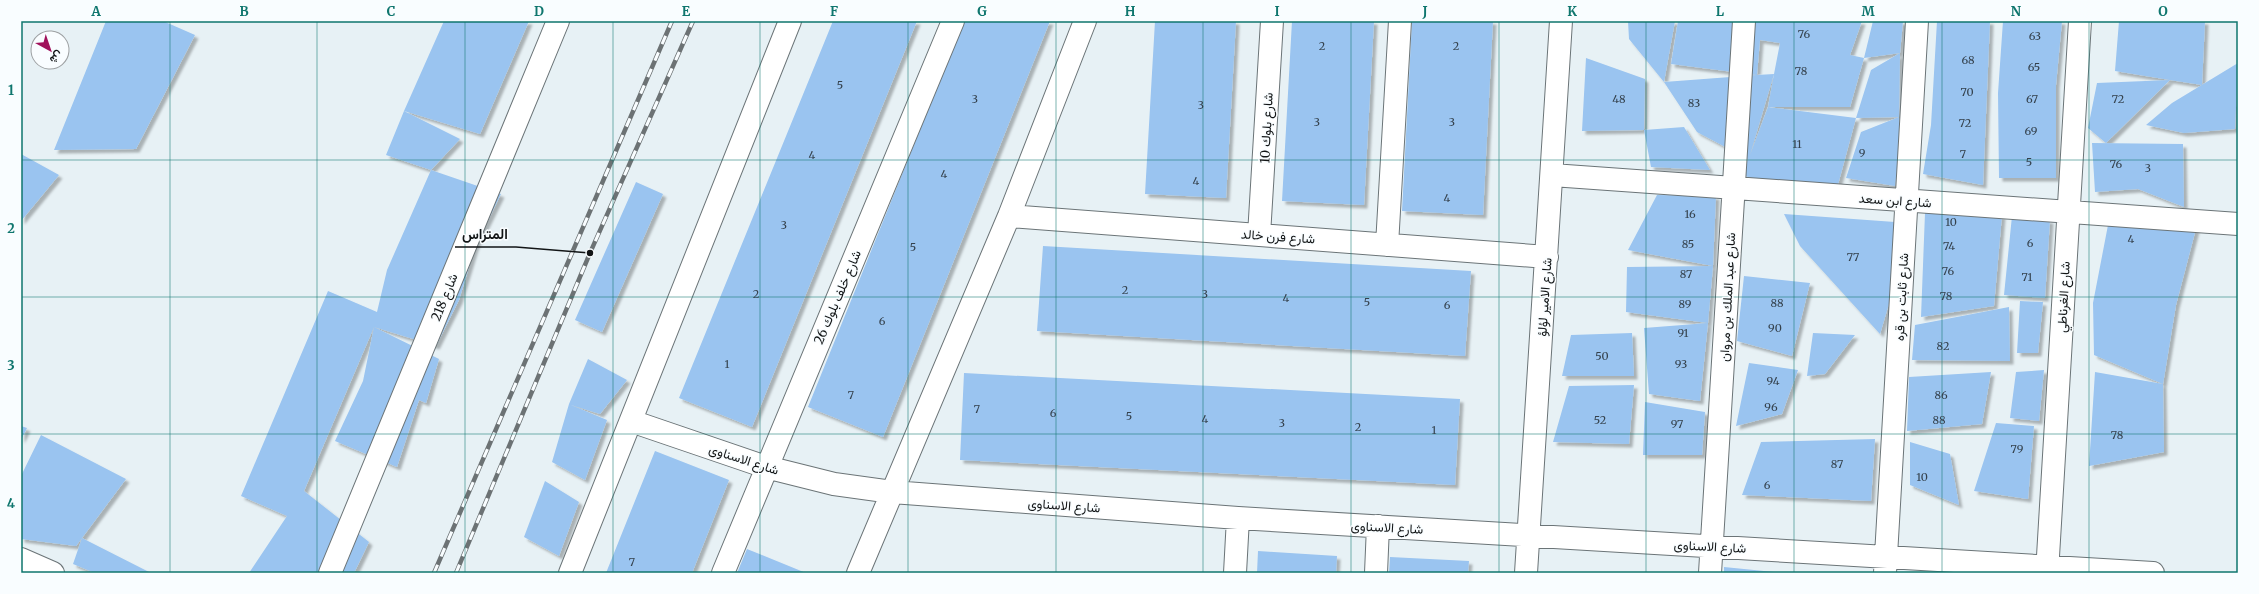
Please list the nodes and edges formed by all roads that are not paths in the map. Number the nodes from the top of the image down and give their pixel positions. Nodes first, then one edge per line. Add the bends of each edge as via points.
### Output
1 (558, 21) edge
2 (790, 21) edge
3 (953, 21) edge
4 (1085, 21) edge
5 (1272, 21) edge
6 (1400, 21) edge
7 (1561, 21) edge
8 (1744, 21) edge
9 (1917, 21) edge
10 (2080, 21) edge
11 (1552, 175) junction
12 (1734, 188) junction
13 (1906, 200) junction
14 (2068, 212) junction
15 (1009, 216) junction
16 (2238, 224) edge
17 (1259, 235) junction
18 (1387, 245) junction
19 (1547, 257) junction
20 (630, 421) junction
21 (766, 467) junction
22 (892, 492) junction
23 (1238, 518) junction
24 (1378, 526) junction
25 (1529, 536) junction
26 (1712, 546) junction
27 (21, 559) edge
28 (1885, 565) edge
29 (2047, 570) edge
30 (53, 573) edge
31 (330, 573) edge
32 (570, 573) edge
33 (723, 573) edge
34 (858, 573) edge
35 (1235, 573) edge
36 (1376, 573) edge
37 (1526, 573) edge
38 (1710, 573) edge
39 (2153, 573) edge

1 - 31 street, شارع 218
2 - 20 street
3 - 21 street, شارع خلف بلوك 26
4 - 15 street
5 - 17 street, شارع بلوك 10
6 - 18 street
7 - 11 street, شارع الامير لؤلؤ
8 - 12 street, شارع عبد الملك بن مروان
9 - 13 street, شارع ثابت بن قره
10 - 14 street, شارع الغرناطي
11 - 12 street, شارع ابن سعد
11 - 19 street, شارع الامير لؤلؤ
12 - 13 street, شارع ابن سعد
12 - 26 street, شارع عبد الملك بن مروان
13 - 14 street, شارع ابن سعد
13 - 28 street, شارع ثابت بن قره
14 - 16 street, شارع ابن سعد
14 - 29 street, شارع الغرناطي
15 - 17 street, شارع فرن خالد
15 - 22 street
17 - 18 street, شارع فرن خالد
18 - 19 street, شارع فرن خالد
19 - 25 street, شارع الامير لؤلؤ
20 - 21 street, شارع الاسناوى
20 - 32 street
21 - 22 street, شارع الاسناوى via 834,484
21 - 33 street, شارع خلف بلوك 26
22 - 23 street, شارع الاسناوى
22 - 34 street
23 - 24 street, شارع الاسناوى
23 - 35 street
24 - 25 street, شارع الاسناوى
24 - 36 street
25 - 26 street, شارع الاسناوى
25 - 37 street, شارع الامير لؤلؤ
26 - 28 street, شارع الاسناوى
26 - 38 street, شارع عبد الملك بن مروان
27 - 30 street
28 - 29 street, شارع الاسناوى
29 - 39 street, شارع الاسناوى

